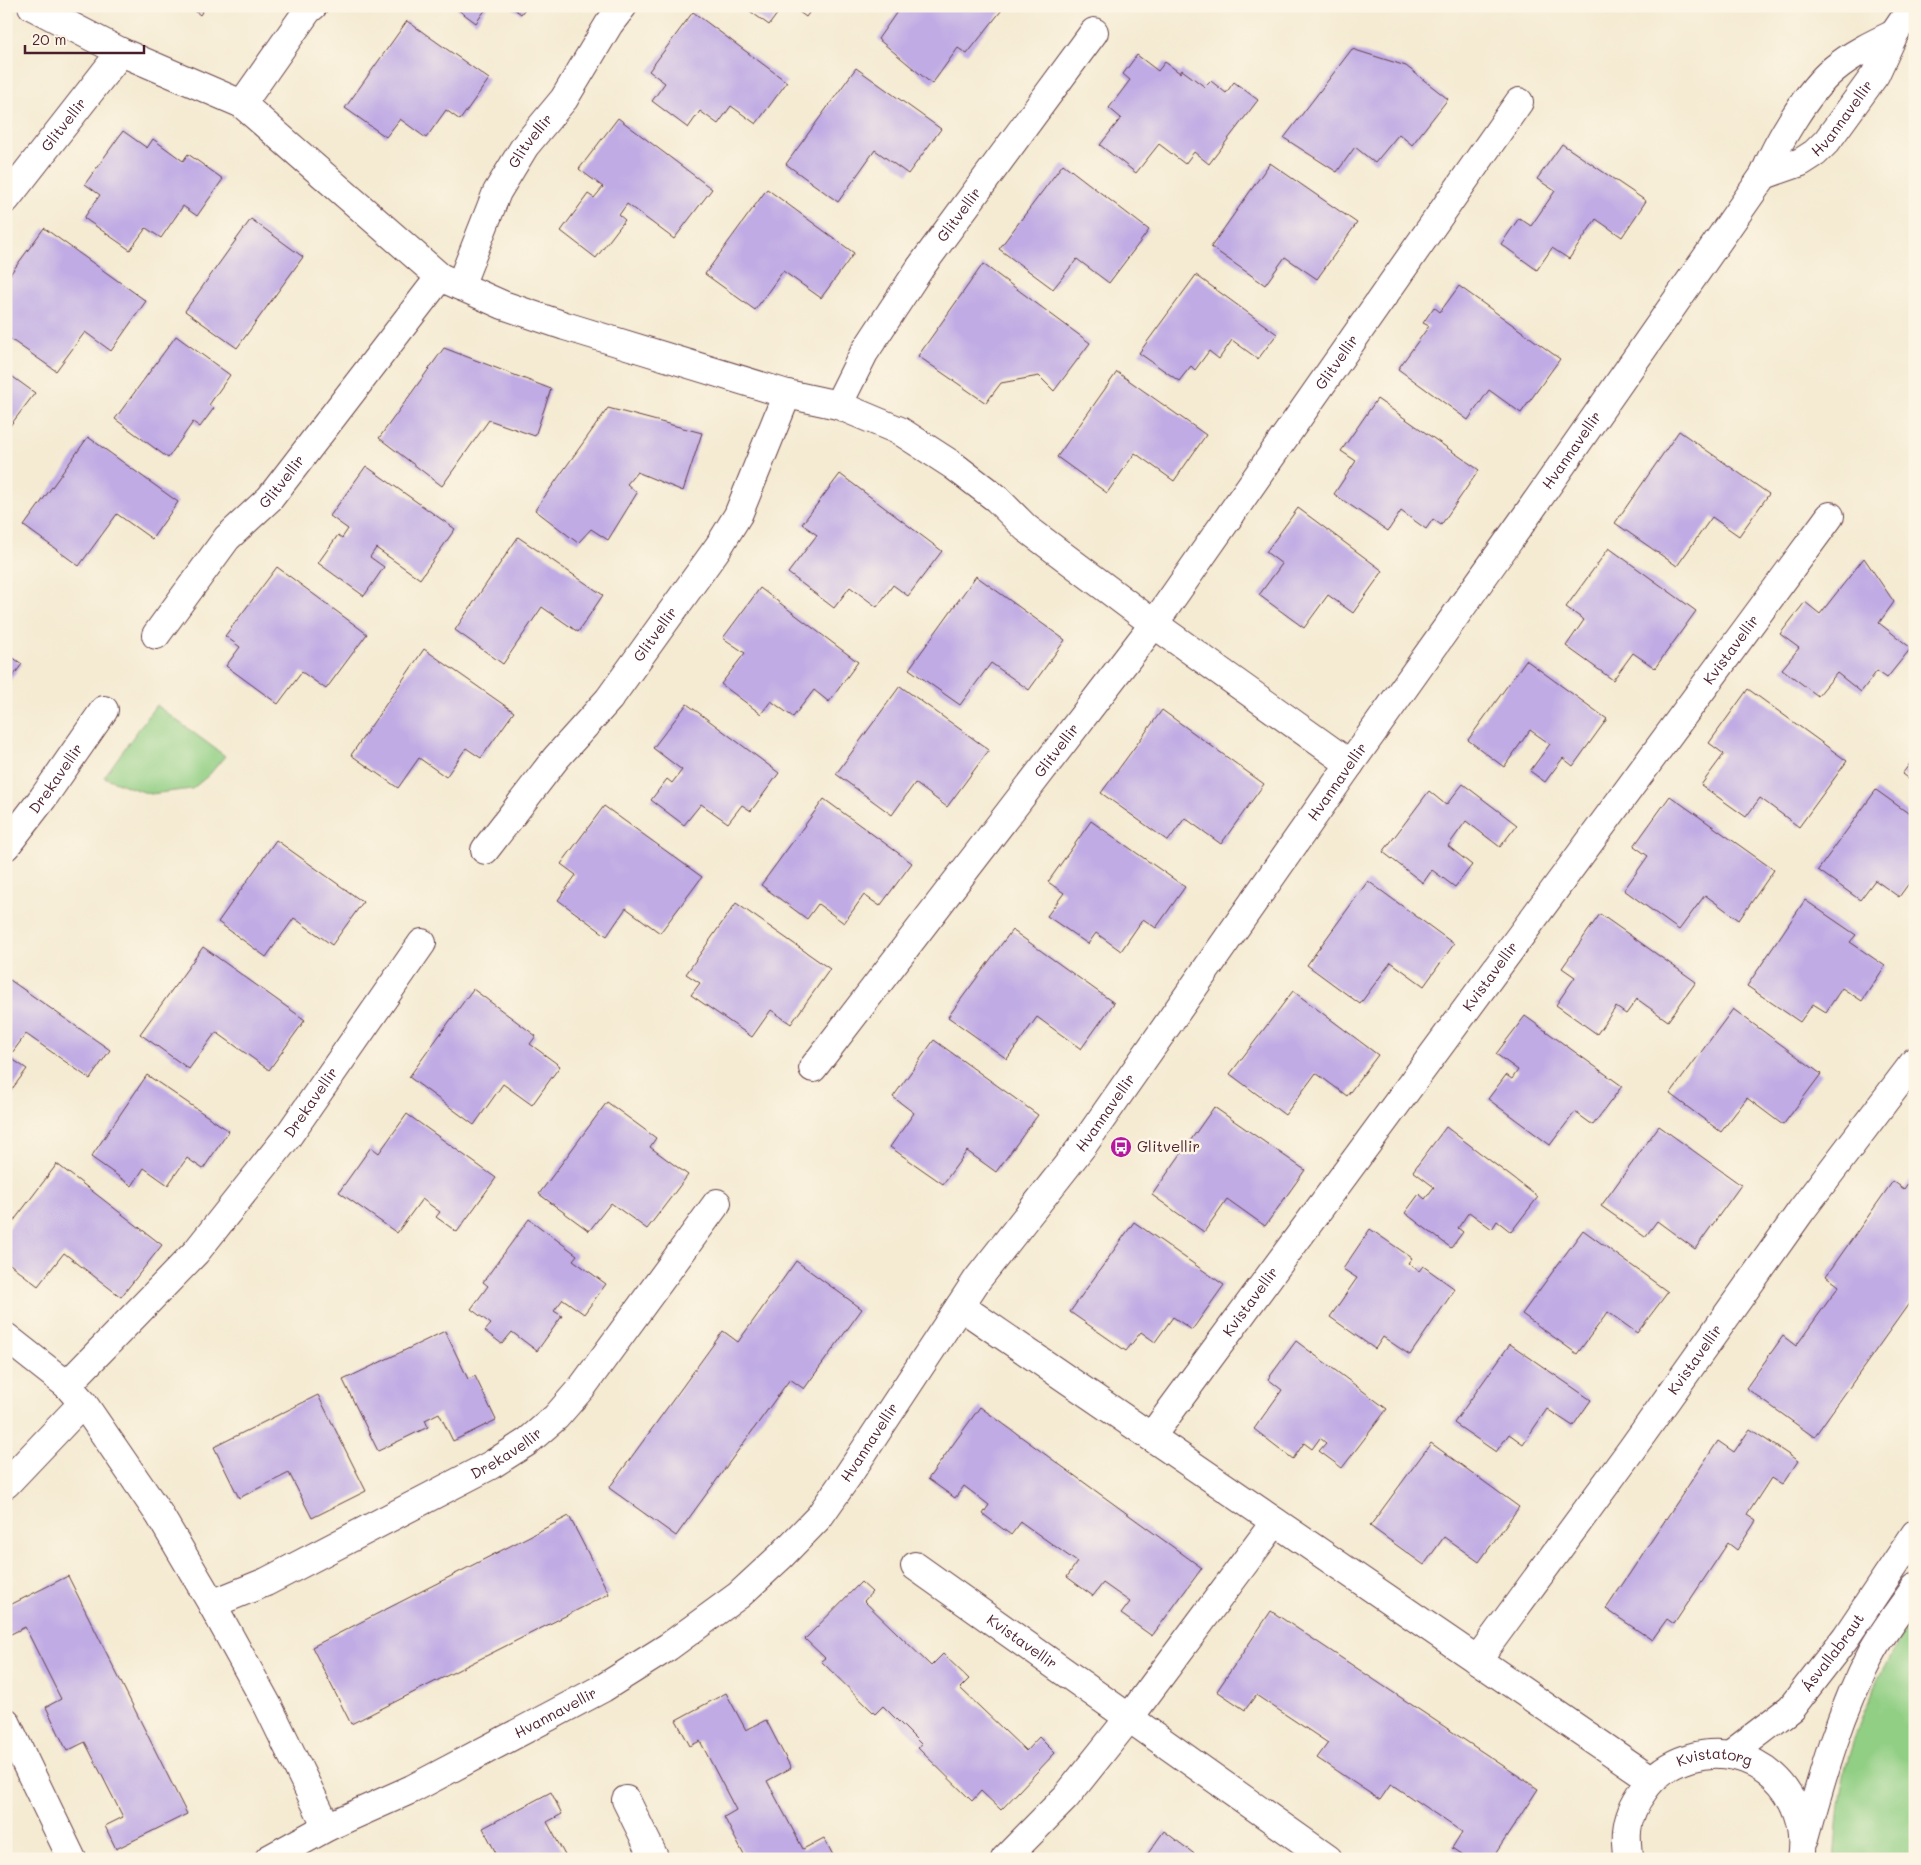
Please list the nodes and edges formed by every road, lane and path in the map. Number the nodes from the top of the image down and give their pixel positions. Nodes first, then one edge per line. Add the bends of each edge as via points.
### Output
1 (32, 6) edge
2 (313, 6) edge
3 (622, 6) edge
4 (1913, 6) edge
5 (1094, 32) dead end
6 (1894, 34) junction
7 (122, 52) junction
8 (1520, 102) dead end
9 (242, 104) junction
10 (1764, 175) junction
11 (6, 200) edge
12 (450, 281) junction
13 (788, 394) junction
14 (838, 405) junction
15 (1830, 516) dead end
16 (1154, 624) junction
17 (156, 635) dead end
18 (104, 710) dead end
19 (1350, 764) junction
20 (6, 846) edge
21 (485, 850) dead end
22 (422, 943) dead end
23 (1915, 1061) edge
24 (813, 1068) dead end
25 (717, 1202) dead end
26 (960, 1306) junction
27 (6, 1337) edge
28 (75, 1394) junction
29 (1151, 1437) junction
30 (6, 1484) edge
31 (1275, 1522) junction
32 (1915, 1534) edge
33 (916, 1566) dead end
34 (1915, 1588) edge
35 (212, 1604) junction
36 (1477, 1660) junction
37 (1129, 1718) junction
38 (6, 1722) edge
39 (1731, 1754) junction
40 (1651, 1779) junction
41 (626, 1800) dead end
42 (327, 1827) junction
43 (1802, 1852) edge
44 (72, 1859) edge
45 (269, 1859) edge
46 (655, 1859) edge
47 (1005, 1859) edge
48 (1328, 1859) edge
49 (1628, 1859) edge

1 - 7 street
2 - 9 street
3 - 12 street, Glitvellir via 564,99 525,146
4 - 6 street, Hvannavellir
5 - 14 street, Glitvellir via 920,268 864,353
6 - 10 street, Hvannavellir via 1832,70 1776,147
6 - 10 street, Hvannavellir via 1875,75 1827,141 1815,154 1801,162
7 - 9 street
7 - 11 street, Glitvellir
8 - 16 street, Glitvellir
9 - 12 street
10 - 19 street, Hvannavellir
12 - 13 street via 503,305 565,326
12 - 17 street, Glitvellir via 270,498 227,538
13 - 14 street
13 - 21 street, Glitvellir via 738,515 718,546 609,699 556,758
14 - 16 street via 900,431 954,466 997,499 1026,528
15 - 29 street, Kvistavellir
16 - 19 street
16 - 24 street, Glitvellir
18 - 20 street, Drekavellir
19 - 26 street, Hvannavellir via 1084,1144
22 - 28 street, Drekavellir via 288,1136 196,1252
23 - 36 street, Kvistavellir via 1801,1211
25 - 35 street, Drekavellir via 584,1386 528,1442 491,1465 266,1582
26 - 29 street
26 - 42 street, Hvannavellir via 819,1517 739,1595 668,1647 603,1688 412,1789
27 - 28 street
28 - 30 street, Drekavellir
28 - 35 street via 159,1514
29 - 31 street
31 - 36 street
31 - 37 street
32 - 39 street, Ásvallabraut via 1846,1637 1791,1708
33 - 37 street, Kvistavellir
34 - 43 street, Ásvallabraut via 1873,1652 1846,1706 1829,1753
35 - 42 street via 268,1706
36 - 40 street
37 - 47 street via 1066,1797
37 - 48 street, Kvistavellir
38 - 44 street
39 - 40 street, Kvistatorg via 1702,1754 1675,1763
39 - 43 street, Kvistatorg via 1754,1762 1775,1777 1791,1796 1800,1819
40 - 49 street, Kvistatorg via 1632,1812 1627,1831
41 - 46 street
42 - 45 street, Hvannavellir

